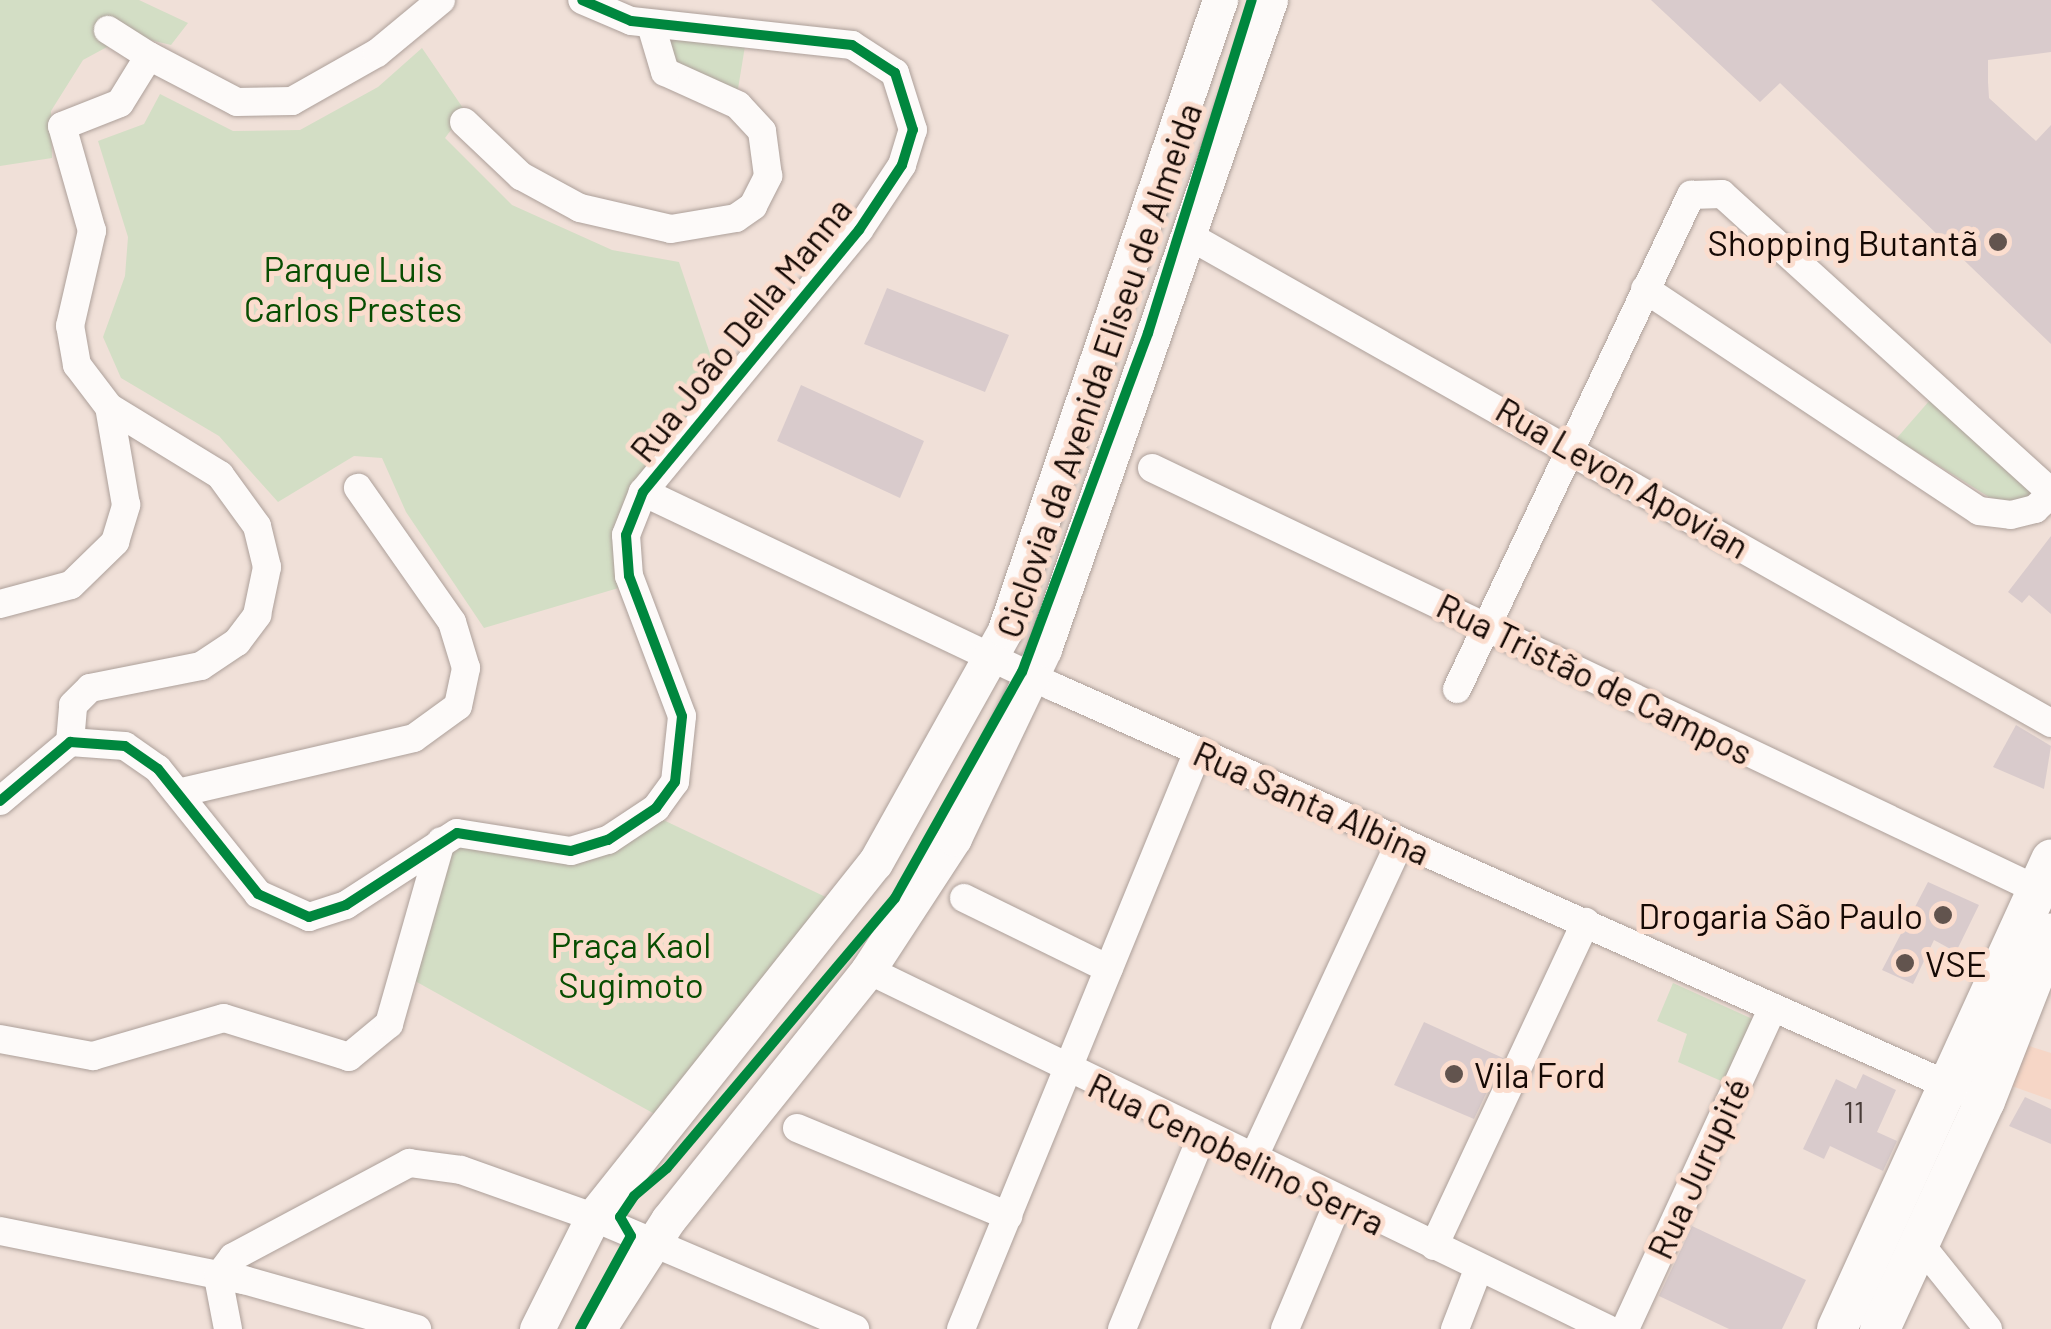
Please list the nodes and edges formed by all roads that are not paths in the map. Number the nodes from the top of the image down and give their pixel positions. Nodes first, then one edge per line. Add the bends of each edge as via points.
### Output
1 (441, 0) edge
2 (582, 0) edge
3 (1220, 0) edge
4 (1270, 0) edge
5 (652, 25) junction
6 (108, 30) dead end
7 (149, 56) junction
8 (464, 122) dead end
9 (1191, 237) junction
10 (1645, 289) junction
11 (109, 407) junction
12 (1572, 446) junction
13 (1152, 468) dead end
14 (358, 488) dead end
15 (643, 492) junction
16 (2051, 493) edge
17 (0, 604) edge
18 (1487, 626) junction
19 (988, 657) junction
20 (1031, 677) junction
21 (1457, 689) dead end
22 (2051, 722) edge
23 (70, 742) junction
24 (1198, 751) junction
25 (178, 793) junction
26 (0, 801) edge
27 (441, 841) junction
28 (1400, 842) junction
29 (2044, 875) edge
30 (964, 898) dead end
31 (1586, 922) junction
32 (2051, 933) edge
33 (1109, 969) junction
34 (868, 970) junction
35 (1773, 1007) junction
36 (0, 1039) edge
37 (1067, 1071) junction
38 (1969, 1094) junction
39 (796, 1128) dead end
40 (1201, 1138) junction
41 (1252, 1161) junction
42 (1338, 1204) junction
43 (1008, 1216) junction
44 (592, 1217) junction
45 (0, 1231) edge
46 (653, 1244) junction
47 (1920, 1244) junction
48 (1434, 1246) junction
49 (1479, 1267) junction
50 (218, 1278) junction
51 (228, 1329) edge
52 (417, 1329) edge
53 (538, 1329) edge
54 (598, 1329) edge
55 (856, 1329) edge
56 (961, 1329) edge
57 (1122, 1329) edge
58 (1285, 1329) edge
59 (1455, 1329) edge
60 (1608, 1329) edge
61 (1626, 1329) edge
62 (1837, 1329) edge
63 (1880, 1329) edge
64 (1988, 1329) edge

1 - 7 street via 377,52 276,105 226,98
2 - 5 street, Rua João Della Manna via 606,16
3 - 19 main road via 1005,630
4 - 9 main road
5 - 8 street via 665,72 738,105 762,131 768,176 753,206 736,218 671,229 580,208 520,176
5 - 15 street, Rua João Della Manna via 852,45 895,73 913,130 902,164 859,230
6 - 7 street
7 - 11 street via 120,103 62,126 92,232 72,346 85,382
9 - 12 street, Rua Levon Apovian
9 - 20 main road
10 - 12 street
10 - 16 street via 1979,510 2035,510
10 - 16 street via 1681,205 1691,195 1722,194
11 - 17 street via 126,505 115,542 71,585
11 - 23 street via 220,475 257,526 265,590 250,629 218,657 82,694 68,720
12 - 18 street
12 - 22 street, Rua Levon Apovian
13 - 18 street, Rua Tristão de Campos
14 - 25 street via 452,622 466,668 458,706 414,738
15 - 19 street, Rua Santa Albina
15 - 27 street, Rua João Della Manna via 625,556 678,697 683,752 675,782 632,826 588,848 570,852 476,832
18 - 21 street
18 - 29 street, Rua Tristão de Campos
19 - 20 street, Rua Santa Albina
19 - 44 main road via 865,878
20 - 24 street, Rua Santa Albina
20 - 34 main road via 954,838
23 - 25 street, Rua João Della Manna via 125,746
23 - 26 street
24 - 28 street, Rua Santa Albina
24 - 33 street
25 - 27 street, Rua João Della Manna via 258,894 309,917 346,906
27 - 36 street via 388,1024 350,1057 224,1018 93,1056
28 - 31 street, Rua Santa Albina
28 - 41 street
29 - 38 highway
30 - 33 street
31 - 35 street, Rua Santa Albina
31 - 48 street
32 - 38 highway
33 - 37 street
34 - 37 street, Rua Cenobelino Serra
34 - 46 main road
35 - 38 street, Rua Santa Albina
35 - 61 street, Rua Jurupité
37 - 40 street, Rua Cenobelino Serra
37 - 43 street
38 - 47 highway
38 - 62 highway
39 - 43 street
40 - 41 street, Rua Cenobelino Serra
40 - 57 street
41 - 42 street, Rua Cenobelino Serra
42 - 48 street, Rua Cenobelino Serra
42 - 58 street
43 - 56 street
44 - 46 street
44 - 50 street via 461,1170 409,1163 254,1240
44 - 53 main road
45 - 50 street
46 - 54 main road
46 - 55 street
47 - 63 highway
47 - 64 street
48 - 49 street, Rua Cenobelino Serra
49 - 59 street
49 - 60 street, Rua Cenobelino Serra
50 - 51 street
50 - 52 street

